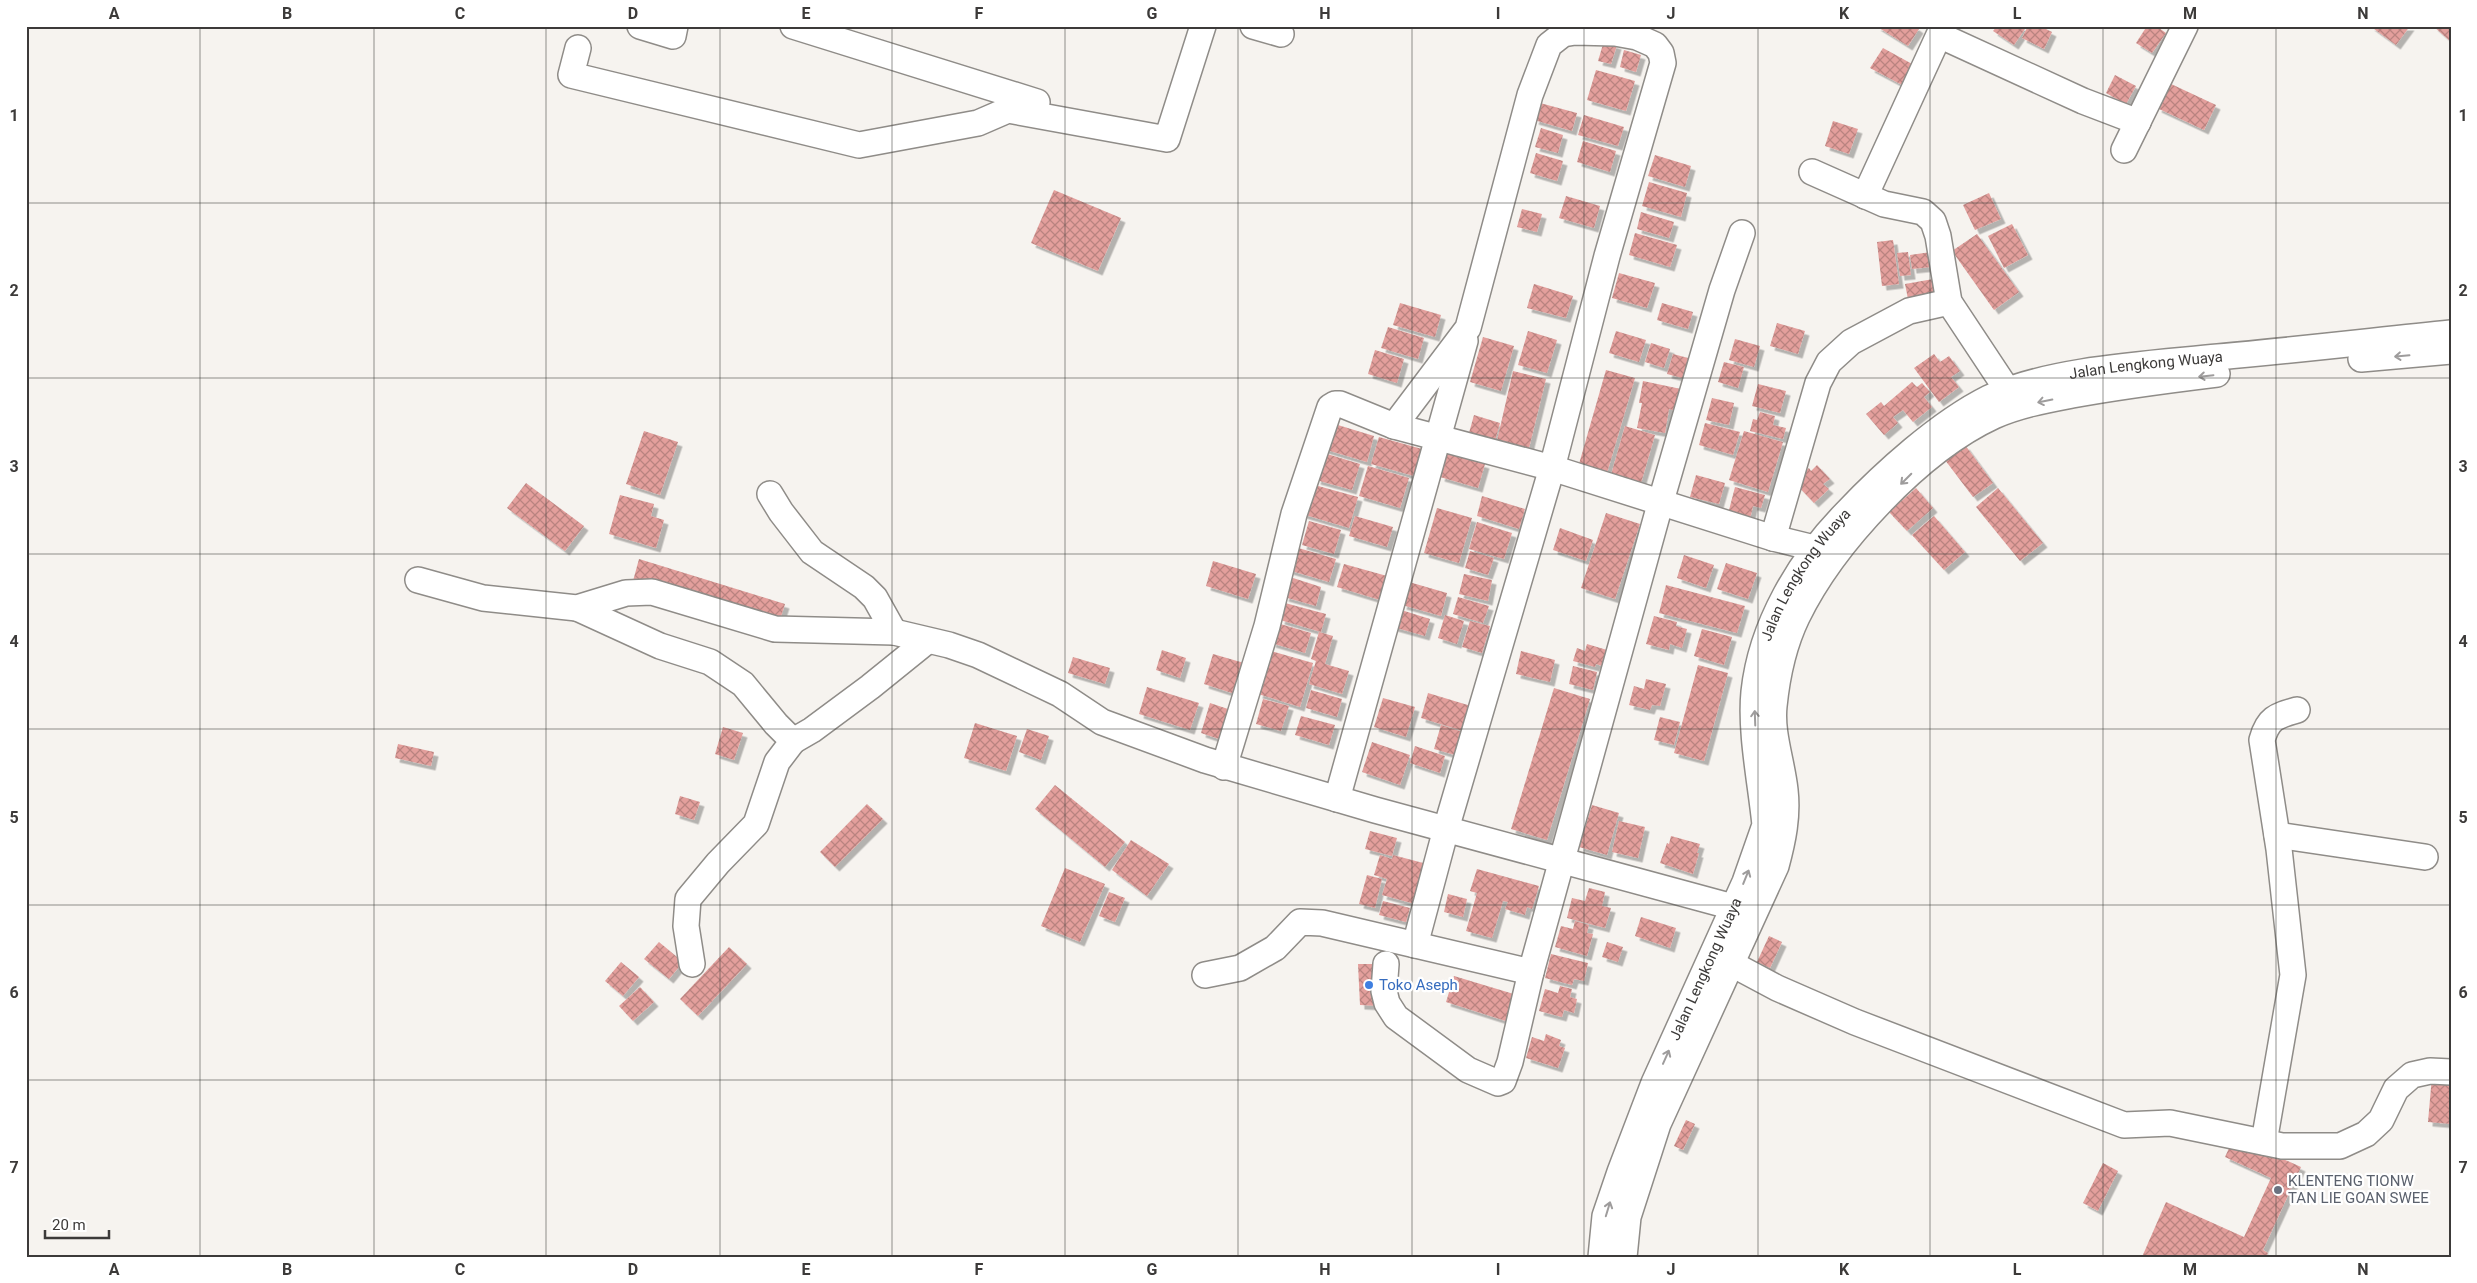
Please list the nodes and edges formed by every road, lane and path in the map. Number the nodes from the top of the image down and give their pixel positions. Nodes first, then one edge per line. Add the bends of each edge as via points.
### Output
1 (640, 26) edge
2 (675, 26) edge
3 (793, 26) edge
4 (1203, 26) edge
5 (1253, 26) edge
6 (2185, 26) edge
7 (1281, 34) dead end
8 (578, 48) dead end
9 (2138, 122) junction
10 (1167, 139) junction
11 (2124, 150) dead end
12 (1812, 172) dead end
13 (1865, 196) junction
14 (1742, 233) dead end
15 (1948, 302) junction
16 (1468, 328) junction
17 (2451, 333) edge
18 (2451, 351) edge
19 (2008, 391) junction
20 (1394, 426) junction
21 (1437, 438) junction
22 (1552, 468) junction
23 (770, 494) dead end
24 (1662, 501) junction
25 (1772, 538) junction
26 (1823, 553) junction
27 (418, 580) dead end
28 (577, 608) junction
29 (894, 632) junction
30 (927, 641) junction
31 (2297, 710) dead end
32 (793, 741) junction
33 (1224, 767) junction
34 (1337, 799) junction
35 (1446, 829) junction
36 (2277, 835) junction
37 (2425, 857) dead end
38 (1562, 861) junction
39 (1733, 907) junction
40 (1415, 945) junction
41 (692, 964) dead end
42 (1386, 964) dead end
43 (1732, 964) junction
44 (1531, 972) junction
45 (1205, 975) dead end
46 (2451, 1072) edge
47 (2264, 1142) junction
48 (1602, 1257) edge
49 (1624, 1257) edge

1 - 2 street via 673,36
3 - 10 street via 982,87
4 - 10 street
5 - 7 street
6 - 9 street
8 - 10 street via 572,75 859,145 978,123 1008,110
9 - 11 street
9 - 13 street via 2083,101 1939,36
12 - 13 street
13 - 15 street via 1928,215 1938,236
14 - 24 street via 1722,290
15 - 19 street
15 - 25 street via 1908,311 1850,342 1829,362 1818,383
16 - 20 street
16 - 21 street
16 - 22 street via 1527,103 1548,45 1563,34 1598,32 1637,37 1655,45 1662,53 1663,63 1607,256
17 - 19 street, Jalan Lengkong Wuaya via 2156,363 2084,373
18 -> 26 street, Jalan Lengkong Wuaya via 2126,385 2029,404 1994,417 1922,463
19 - 26 street, Jalan Lengkong Wuaya via 1961,415 1875,482
20 - 21 street
20 - 33 street via 1340,404 1333,404 1328,412 1294,514 1267,626
21 - 22 street
21 - 34 street
22 - 24 street
22 - 35 street
23 - 29 street via 812,552 875,598
24 - 25 street
24 - 38 street
25 - 26 street
39 -> 26 street, Jalan Lengkong Wuaya via 1765,825 1754,692 1760,665 1782,602
26 - 43 street, Jalan Lengkong Wuaya via 1782,663 1774,707 1786,821 1776,866
27 - 28 street via 482,598
28 - 29 street via 626,593 647,592 775,629
28 - 32 street via 660,646 710,662 743,684
29 - 30 street
30 - 32 street via 870,687
30 - 33 street via 978,655 1060,694 1102,722
31 - 36 street via 2279,715 2266,725 2262,740
32 - 41 street via 777,762 756,824 688,899 686,926
33 - 34 street
34 - 35 street
35 - 38 street
35 - 40 street
36 - 37 street
36 - 47 street via 2293,975
38 - 39 street
38 - 44 street
48 -> 39 street, Jalan Lengkong Wuaya via 1606,1216 1626,1156 1654,1083
40 - 44 street
40 - 45 street via 1322,923 1300,922 1274,948 1240,968
42 - 44 street via 1386,1003 1396,1017 1468,1070 1498,1083 1503,1081 1510,1062
43 - 47 street via 1854,1022 2124,1125 2170,1122
43 - 49 street, Jalan Lengkong Wuaya via 1658,1124 1628,1217
46 - 47 street via 2430,1071 2412,1075 2396,1089 2381,1120 2366,1134 2340,1146 2282,1146

